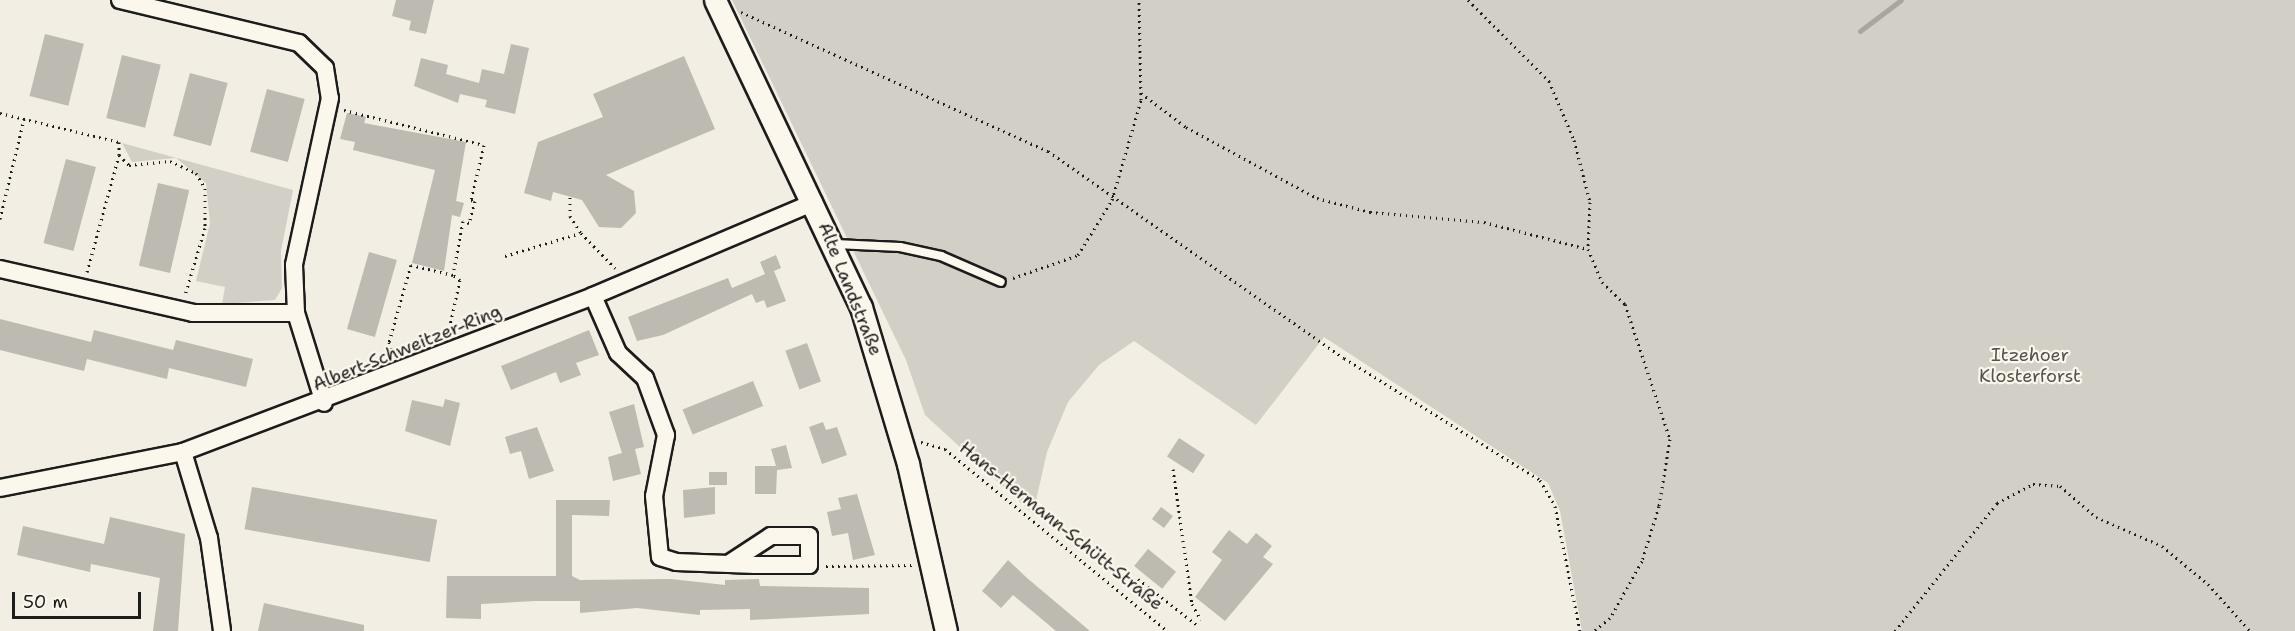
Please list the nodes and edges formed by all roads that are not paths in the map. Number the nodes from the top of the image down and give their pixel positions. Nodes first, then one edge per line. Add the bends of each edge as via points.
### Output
1 (120, 0) edge
2 (715, 0) edge
3 (814, 202) junction
4 (834, 244) junction
5 (0, 269) edge
6 (1001, 282) road end
7 (593, 296) junction
8 (296, 313) junction
9 (324, 403) junction
10 (183, 452) junction
11 (0, 488) edge
12 (728, 564) junction
13 (222, 631) edge
14 (946, 631) edge

1 - 8 street via 303,45 327,72 328,106 296,244
2 - 3 street, Alte Landstraße
3 - 4 street, Alte Landstraße
3 - 7 street, Albert-Schweitzer-Ring
4 - 6 lane via 900,247 941,256
4 - 14 street, Alte Landstraße via 864,316 901,440
5 - 8 street via 181,311 225,316
7 - 9 street, Albert-Schweitzer-Ring
7 - 12 street via 618,353 645,378 666,435 654,496 660,557
8 - 9 street
9 - 10 street, Albert-Schweitzer-Ring
10 - 11 street, Albert-Schweitzer-Ring
10 - 13 street via 209,538
12 - 12 street via 771,536 809,536 809,565

